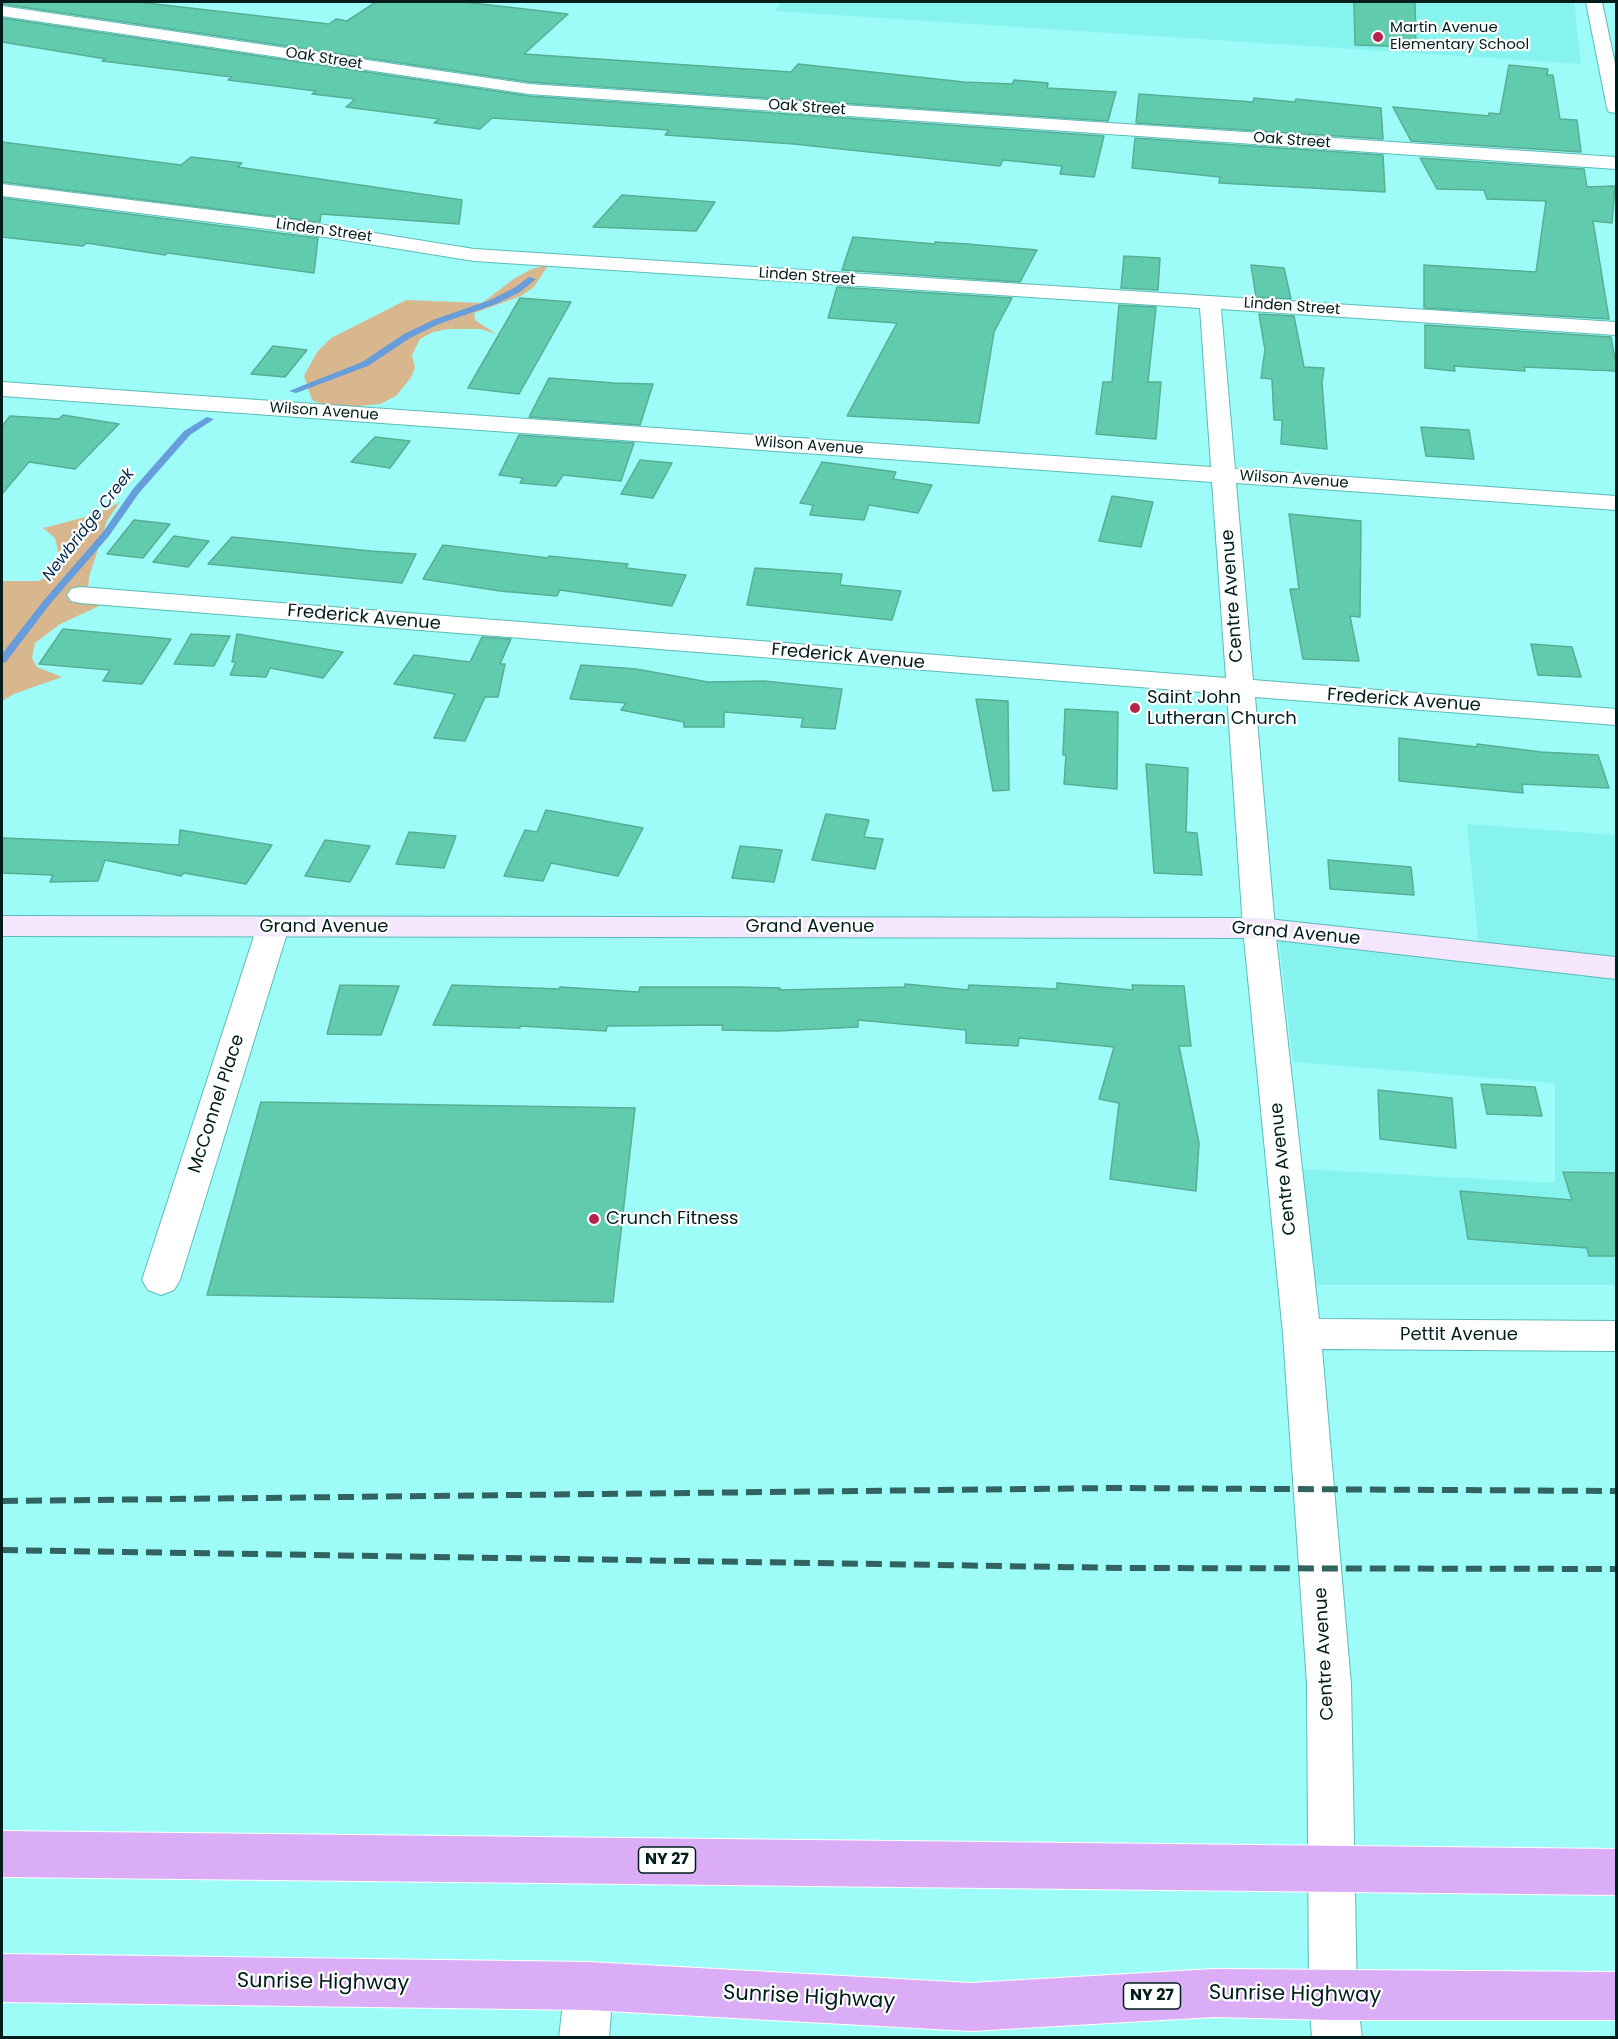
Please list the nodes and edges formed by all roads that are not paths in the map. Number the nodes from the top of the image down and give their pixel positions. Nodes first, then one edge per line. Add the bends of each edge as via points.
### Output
1 (1594, 2) edge
2 (2, 11) edge
3 (1608, 31) edge
4 (1617, 108) edge
5 (1617, 163) edge
6 (2, 190) edge
7 (1210, 302) junction
8 (1617, 328) edge
9 (2, 389) edge
10 (1224, 475) junction
11 (1617, 503) edge
12 (80, 595) dead end
13 (1240, 689) junction
14 (1617, 717) edge
15 (2, 926) edge
16 (273, 927) junction
17 (1259, 928) junction
18 (1617, 968) edge
19 (161, 1280) dead end
20 (1302, 1334) junction
21 (1617, 1336) edge
22 (2, 1854) edge
23 (1332, 1867) junction
24 (1617, 1872) edge
25 (2, 1978) edge
26 (589, 1986) junction
27 (1617, 1996) edge
28 (1335, 2017) edge
29 (584, 2037) edge

1 - 3 street
2 - 5 street, Oak Street via 529,89
3 - 4 street
6 - 7 street, Linden Street via 300,227 474,255
7 - 8 street, Linden Street
7 - 10 street, Centre Avenue
9 - 10 street, Wilson Avenue
10 - 11 street, Wilson Avenue
10 - 13 street, Centre Avenue
12 - 13 street, Frederick Avenue
13 - 14 street, Frederick Avenue
13 - 17 street, Centre Avenue
15 - 16 street, Grand Avenue
16 - 17 street, Grand Avenue
16 - 19 street, McConnel Place
17 - 18 street, Grand Avenue
17 - 20 street, Centre Avenue
20 - 21 street, Pettit Avenue
20 - 23 street, Centre Avenue via 1329,1684
22 - 23 highway, NY 27
23 - 24 highway, NY 27
23 - 28 street, Centre Avenue
25 - 26 highway, Sunrise Highway / NY 27
26 - 28 highway, Sunrise Highway / NY 27 via 971,2007 1214,1993
26 - 29 street
27 - 28 highway, Sunrise Highway / NY 27

